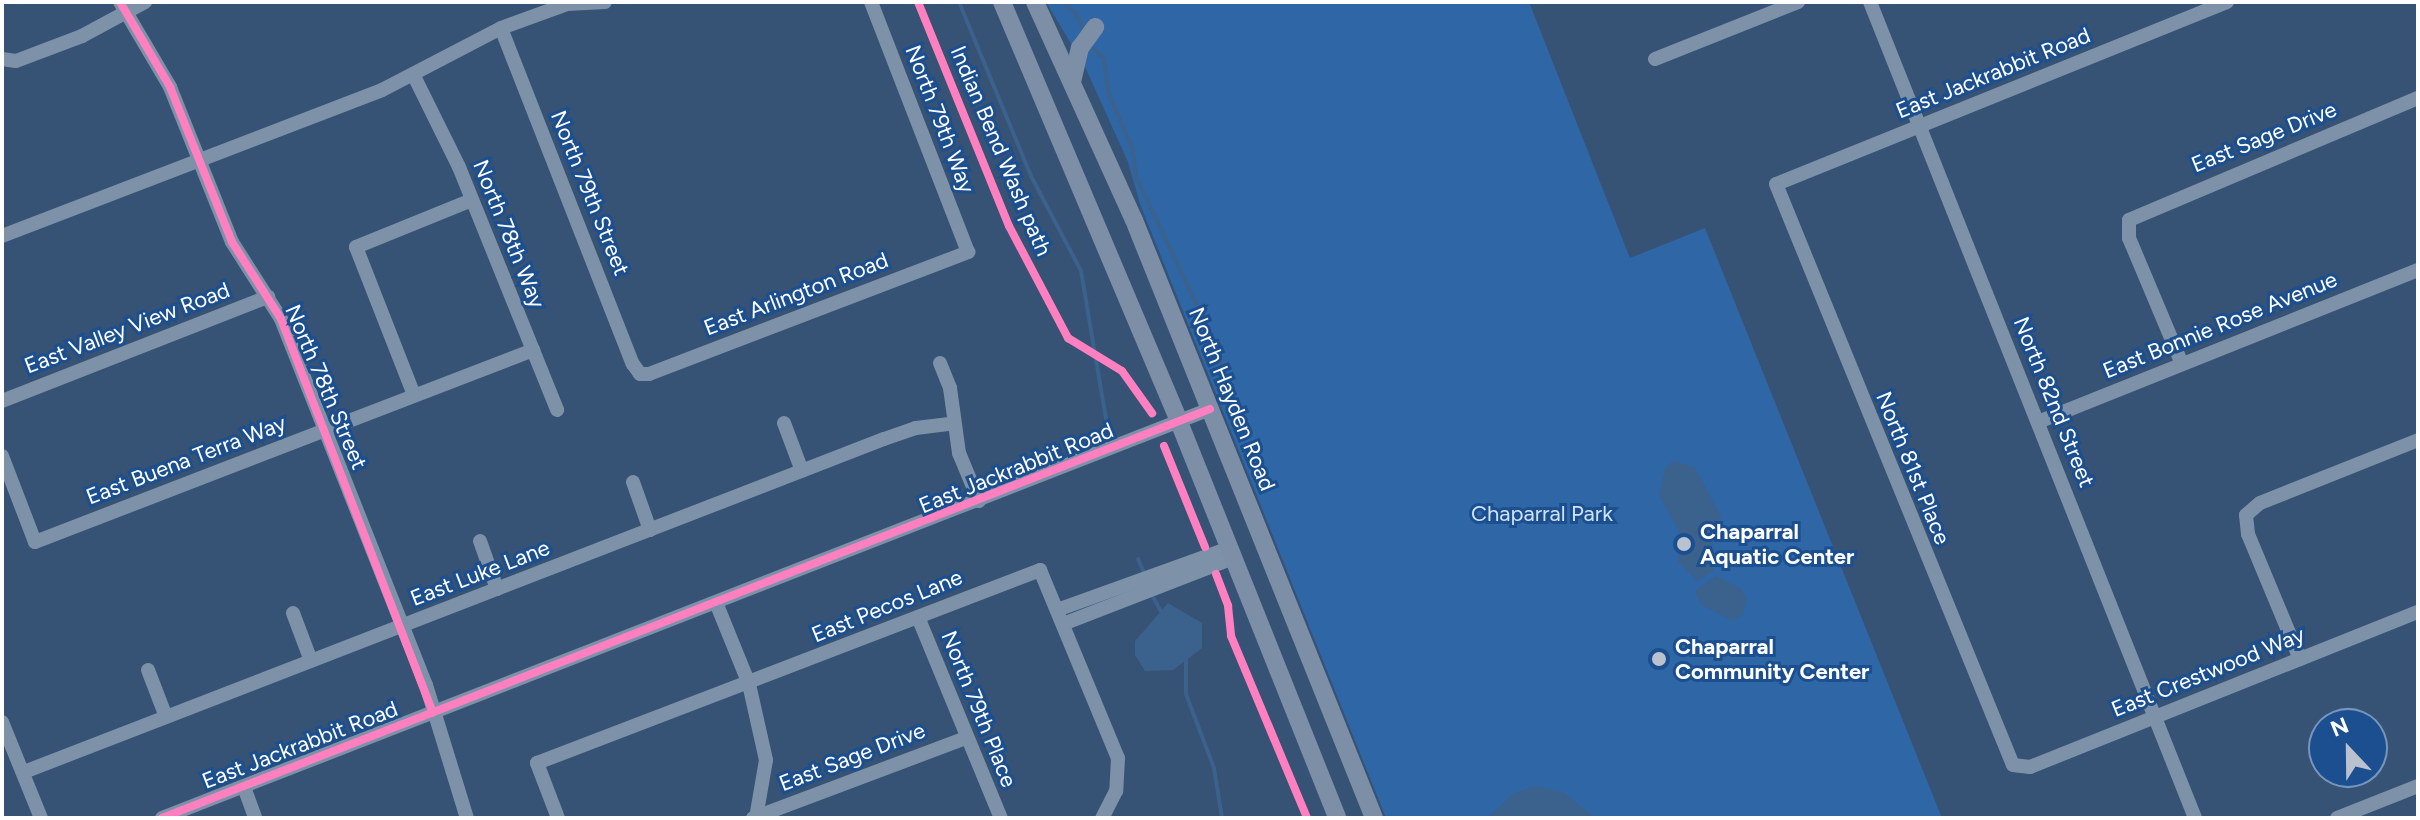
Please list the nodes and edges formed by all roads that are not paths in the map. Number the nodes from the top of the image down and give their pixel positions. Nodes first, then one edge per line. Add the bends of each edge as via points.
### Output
1 (145, 2) edge
2 (605, 2) edge
3 (871, 2) edge
4 (1002, 2) edge
5 (1035, 2) edge
6 (1798, 2) edge
7 (1870, 2) edge
8 (2227, 2) edge
9 (123, 7) edge
10 (1095, 27) dead end
11 (501, 28) junction
12 (2, 59) edge
13 (1655, 59) dead end
14 (414, 76) junction
15 (1072, 82) junction
16 (2418, 98) edge
17 (1920, 127) junction
18 (199, 160) junction
19 (1776, 184) joint
20 (472, 200) junction
21 (2, 236) edge
22 (968, 252) joint
23 (2418, 270) edge
24 (268, 297) junction
25 (533, 350) junction
26 (940, 363) dead end
27 (2182, 364) junction
28 (640, 374) joint
29 (414, 395) junction
30 (2, 401) edge
31 (1210, 409) junction
32 (557, 410) dead end
33 (1179, 422) junction
34 (2038, 422) junction
35 (784, 423) dead end
36 (954, 423) junction
37 (326, 429) junction
38 (2418, 440) edge
39 (2, 456) edge
40 (802, 471) junction
41 (633, 482) dead end
42 (979, 501) junction
43 (650, 530) junction
44 (480, 541) dead end
45 (1231, 553) junction
46 (497, 589) junction
47 (717, 605) junction
48 (2418, 612) edge
49 (293, 613) dead end
50 (918, 617) junction
51 (1060, 617) junction
52 (403, 626) junction
53 (2300, 659) junction
54 (311, 661) junction
55 (148, 670) dead end
56 (749, 684) junction
57 (433, 713) junction
58 (166, 717) junction
59 (2154, 718) junction
60 (2, 722) edge
61 (966, 738) junction
62 (2013, 765) joint
63 (24, 772) junction
64 (2418, 786) edge
65 (244, 787) junction
66 (756, 817) edge
67 (41, 818) edge
68 (162, 818) edge
69 (255, 818) edge
70 (467, 818) edge
71 (558, 818) edge
72 (1001, 818) edge
73 (1102, 818) edge
74 (1337, 818) edge
75 (1374, 818) edge
76 (2195, 818) edge
77 (2337, 818) edge

1 - 9 street
2 - 11 street via 567,4
3 - 22 street, North 79th Way
4 - 33 main road
5 - 15 main road, North Hayden Road
6 - 13 street
7 - 17 street, North 82nd Street
8 - 17 street, East Jackrabbit Road
9 - 12 street via 56,46 16,61
9 - 18 street, North 78th Street via 170,87
10 - 15 main road via 1080,48
11 - 14 street
11 - 28 street, North 79th Street
14 - 18 street
14 - 20 street, North 78th Way
15 - 31 main road, North Hayden Road
16 - 27 street, East Sage Drive via 2129,220 2129,238
17 - 19 street, East Jackrabbit Road
17 - 34 street, North 82nd Street
18 - 21 street
18 - 24 street, North 78th Street via 232,242
19 - 62 street, North 81st Place
20 - 25 street, North 78th Way
20 - 29 street via 356,247
22 - 28 street, East Arlington Road
23 - 27 street, East Bonnie Rose Avenue
24 - 30 street, East Valley View Road
24 - 37 street, North 78th Street
25 - 29 street, East Buena Terra Way
25 - 32 street, North 78th Way
26 - 36 street
27 - 34 street, East Bonnie Rose Avenue
29 - 37 street, East Buena Terra Way
31 - 33 street, East Jackrabbit Road
31 - 75 main road, North Hayden Road
33 - 42 street, East Jackrabbit Road
33 - 45 main road
34 - 59 street, North 82nd Street
35 - 40 street
36 - 40 street, East Luke Lane via 916,428
36 - 42 street
37 - 39 street, East Buena Terra Way via 35,542
37 - 52 street, North 78th Street
38 - 53 street via 2260,503 2246,515 2248,534
40 - 43 street, East Luke Lane
41 - 43 street
42 - 47 street, East Jackrabbit Road
43 - 46 street, East Luke Lane
44 - 46 street
45 - 51 street
45 - 74 main road
46 - 52 street, East Luke Lane
47 - 56 street
47 - 57 street, East Jackrabbit Road
48 - 53 street, East Crestwood Way
49 - 54 street
50 - 51 street, East Pecos Lane via 1040,570
50 - 56 street, East Pecos Lane
50 - 61 street, North 79th Place
51 - 73 street via 1118,758 1116,791
52 - 54 street, East Luke Lane
52 - 57 street, North 78th Street
53 - 59 street, East Crestwood Way
54 - 58 street, East Luke Lane
55 - 58 street
56 - 66 street via 766,760
56 - 71 street, East Pecos Lane via 537,763
57 - 65 street, East Jackrabbit Road
57 - 70 street, North 78th Street
58 - 63 street, East Luke Lane
59 - 62 street, East Crestwood Way via 2030,767
59 - 76 street, North 82nd Street
60 - 63 street
61 - 66 street, East Sage Drive
61 - 72 street, North 79th Place
63 - 67 street
64 - 77 street
65 - 68 street, East Jackrabbit Road
65 - 69 street

